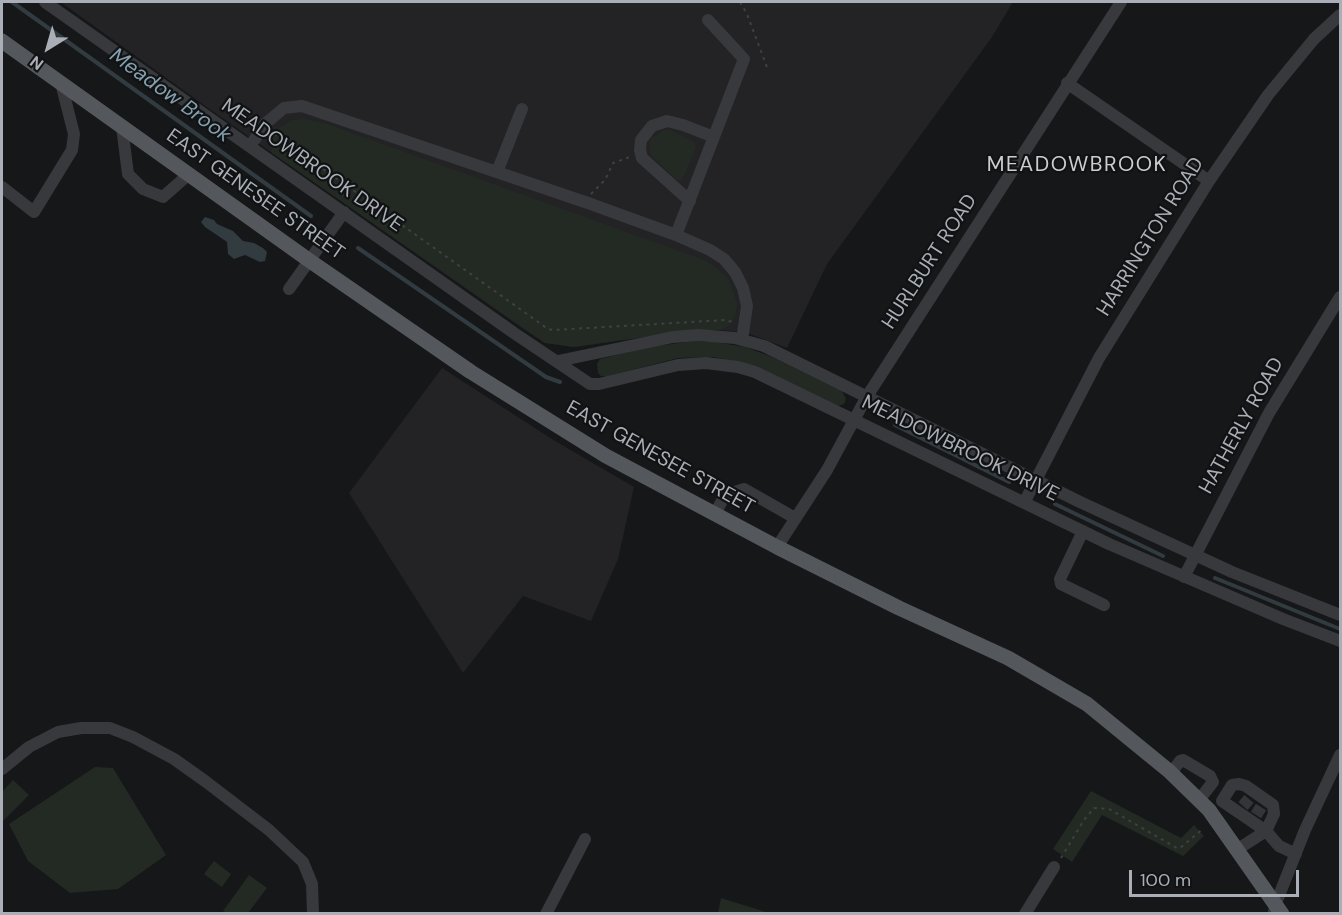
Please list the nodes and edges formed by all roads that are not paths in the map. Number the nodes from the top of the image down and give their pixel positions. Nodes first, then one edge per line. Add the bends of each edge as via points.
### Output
1 (45, 2) edge
2 (1121, 2) edge
3 (1341, 15) edge
4 (708, 20) dead end
5 (2, 41) edge
6 (61, 83) junction
7 (1067, 83) junction
8 (522, 109) dead end
9 (122, 127) junction
10 (714, 137) junction
11 (250, 146) junction
12 (497, 172) junction
13 (189, 174) junction
14 (1209, 181) junction
15 (2, 188) edge
16 (690, 201) junction
17 (344, 212) junction
18 (676, 235) junction
19 (310, 261) junction
20 (289, 289) dead end
21 (1341, 297) edge
22 (742, 340) junction
23 (558, 362) junction
24 (866, 398) junction
25 (855, 419) junction
26 (1036, 480) junction
27 (1025, 501) junction
28 (715, 514) junction
29 (795, 518) junction
30 (1083, 531) junction
31 (777, 547) junction
32 (1195, 554) junction
33 (1184, 577) junction
34 (1104, 605) dead end
35 (1341, 615) edge
36 (1341, 641) edge
37 (1341, 755) edge
38 (2, 770) edge
39 (1171, 773) junction
40 (1246, 802) junction
41 (1210, 804) junction
42 (1258, 811) junction
43 (1266, 831) junction
44 (585, 839) dead end
45 (1238, 849) junction
46 (1296, 854) junction
47 (1054, 867) dead end
48 (1278, 910) edge
49 (313, 914) edge
50 (546, 914) edge
51 (1025, 914) edge

1 - 11 street, MEADOWBROOK DRIVE
2 - 7 street, HURLBURT ROAD
3 - 14 street, HARRINGTON ROAD via 1314,39 1268,95
4 - 10 street via 744,59
5 - 6 main road, EAST GENESEE STREET
6 - 9 main road, EAST GENESEE STREET
6 - 15 street via 75,134 72,150 34,212
7 - 14 street
7 - 24 street, HURLBURT ROAD
8 - 12 street
9 - 13 main road, EAST GENESEE STREET
9 - 13 street via 128,174 142,189 163,197
10 - 16 street
10 - 16 street via 666,121 652,126 641,140 642,158
11 - 12 street via 284,108 302,106
11 - 17 street, MEADOWBROOK DRIVE
12 - 18 street
13 - 19 main road, EAST GENESEE STREET
14 - 26 street, HARRINGTON ROAD via 1099,358
16 - 18 street
17 - 19 street
17 - 23 street, MEADOWBROOK DRIVE
18 - 22 street via 710,250 735,272 747,306
19 - 20 street
19 - 28 main road, EAST GENESEE STREET via 471,372 606,456
21 - 32 street, HATHERLY ROAD via 1269,413
22 - 23 street, MEADOWBROOK DRIVE via 698,335 673,337
22 - 24 street, MEADOWBROOK DRIVE via 764,346
23 - 25 street, MEADOWBROOK DRIVE via 590,384 678,365 738,367
24 - 25 street, HURLBURT ROAD
24 - 26 street, MEADOWBROOK DRIVE
25 - 27 street, MEADOWBROOK DRIVE
25 - 29 street, HURLBURT ROAD
26 - 27 street, HARRINGTON ROAD
26 - 32 street, MEADOWBROOK DRIVE
27 - 30 street, MEADOWBROOK DRIVE
28 - 29 street via 725,495 744,489
28 - 31 main road, EAST GENESEE STREET
29 - 31 street, HURLBURT ROAD
30 - 33 street, MEADOWBROOK DRIVE
30 - 34 street via 1061,584
31 - 39 main road, EAST GENESEE STREET via 982,645 1063,689 1117,727
32 - 33 street, HATHERLY ROAD
32 - 35 street, MEADOWBROOK DRIVE
33 - 36 street, MEADOWBROOK DRIVE
37 - 46 street
38 - 49 street via 29,747 58,732 110,728 133,737 205,781 269,830 303,862 312,884
39 - 41 main road, EAST GENESEE STREET
39 - 41 street via 1183,760 1210,776
40 - 41 street
40 - 41 street via 1246,786 1232,785
40 - 42 street
40 - 42 street
41 - 45 main road, EAST GENESEE STREET
42 - 43 street
42 - 43 street via 1273,805
43 - 45 street
43 - 46 street via 1279,846
44 - 50 street
45 - 48 main road, EAST GENESEE STREET
46 - 48 street
47 - 51 street

